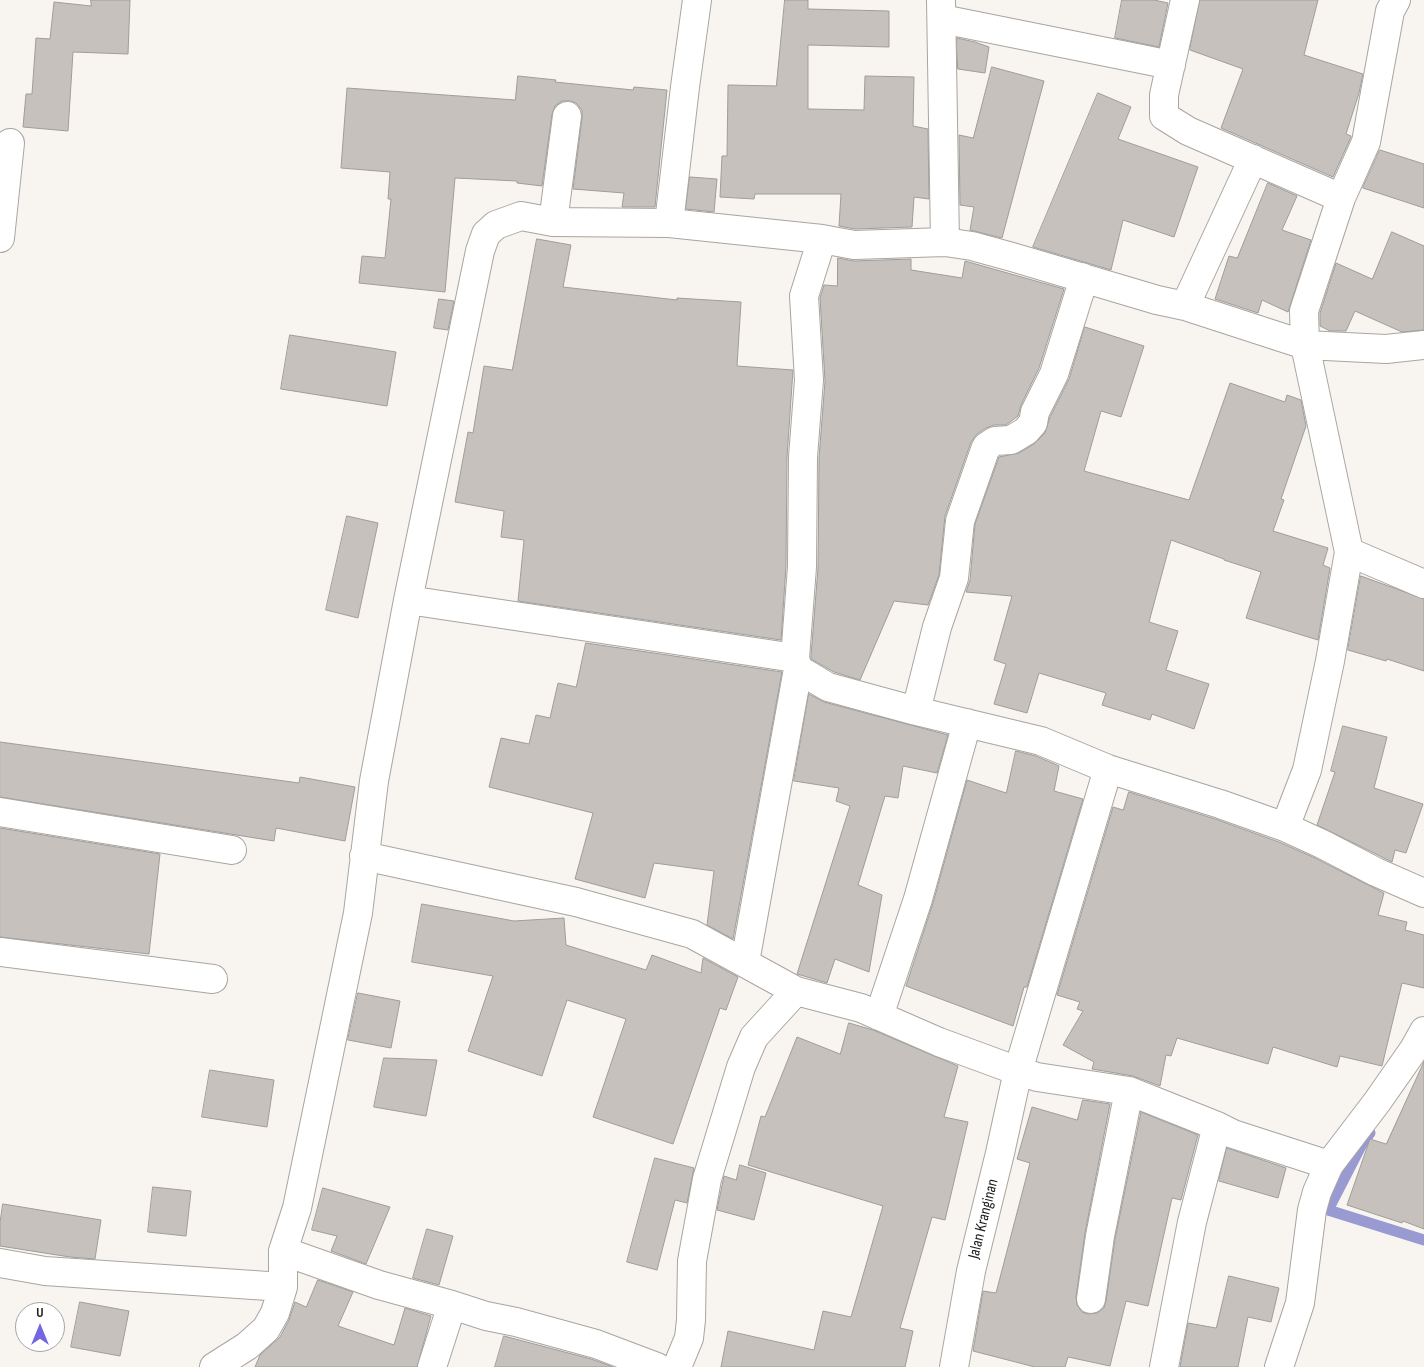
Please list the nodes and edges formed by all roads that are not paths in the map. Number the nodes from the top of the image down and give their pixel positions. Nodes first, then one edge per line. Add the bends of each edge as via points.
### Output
1 (698, 0) edge
2 (1185, 0) edge
3 (1396, 0) edge
4 (942, 9) edge
5 (1171, 65) junction
6 (567, 116) dead end
7 (10, 143) dead end
8 (1253, 159) junction
9 (2, 196) edge
10 (1341, 198) junction
11 (553, 222) junction
12 (669, 223) junction
13 (0, 238) edge
14 (822, 239) junction
15 (945, 242) junction
16 (1082, 277) junction
17 (1185, 306) junction
18 (1305, 345) junction
19 (1424, 345) edge
20 (1349, 552) junction
21 (1424, 584) edge
22 (408, 600) junction
23 (797, 664) junction
24 (916, 711) junction
25 (967, 723) junction
26 (1108, 769) junction
27 (0, 812) edge
28 (1285, 827) junction
29 (232, 850) dead end
30 (364, 856) junction
31 (1424, 893) edge
32 (0, 952) edge
33 (745, 962) junction
34 (213, 979) dead end
35 (796, 991) junction
36 (880, 1016) junction
37 (1424, 1031) edge
38 (1018, 1072) junction
39 (1129, 1091) junction
40 (1216, 1126) junction
41 (1330, 1165) junction
42 (283, 1251) junction
43 (0, 1263) edge
44 (283, 1287) junction
45 (1091, 1299) dead end
46 (452, 1305) junction
47 (214, 1367) edge
48 (432, 1367) edge
49 (657, 1367) edge
50 (678, 1367) edge
51 (954, 1367) edge
52 (1164, 1367) edge
53 (1279, 1367) edge

1 - 12 street
2 - 5 street
3 - 10 street via 1390,11 1366,142
4 - 5 street
4 - 15 street
5 - 8 street via 1164,95 1164,116 1188,131
6 - 11 street
7 - 9 street
8 - 10 street
8 - 17 street
9 - 13 street
10 - 18 street via 1304,311
11 - 12 street
11 - 22 street via 521,216 496,225 486,234 478,258
12 - 14 street
14 - 15 street via 854,245
14 - 23 street via 804,296 809,380 803,457
15 - 16 street via 972,246
16 - 17 street
16 - 24 street via 1054,374 1033,423 1010,440 986,447 960,521 954,578 937,628
17 - 18 street
18 - 19 street via 1386,349
18 - 20 street
20 - 21 street
20 - 28 street via 1307,770
22 - 23 street
22 - 30 street via 374,781
23 - 24 street via 828,687
23 - 33 street
24 - 25 street
25 - 26 street via 1041,741
25 - 36 street via 918,899
26 - 28 street
26 - 38 street, Jalan Kranginan
27 - 29 street
28 - 31 street
30 - 33 street via 576,902 692,934
30 - 42 street via 358,913 297,1208
32 - 34 street
33 - 35 street
35 - 36 street
35 - 50 street via 754,1037 741,1067 707,1179 692,1261 689,1338
36 - 38 street
37 - 41 street
38 - 39 street via 1036,1078
38 - 51 street, Jalan Kranginan via 971,1271
39 - 40 street
39 - 45 street
40 - 41 street
40 - 52 street via 1192,1222
41 - 53 street via 1312,1210 1300,1303
42 - 44 street
42 - 46 street via 379,1285
43 - 44 street via 45,1271
44 - 47 street via 266,1329 247,1346
46 - 48 street
46 - 49 street via 596,1344

